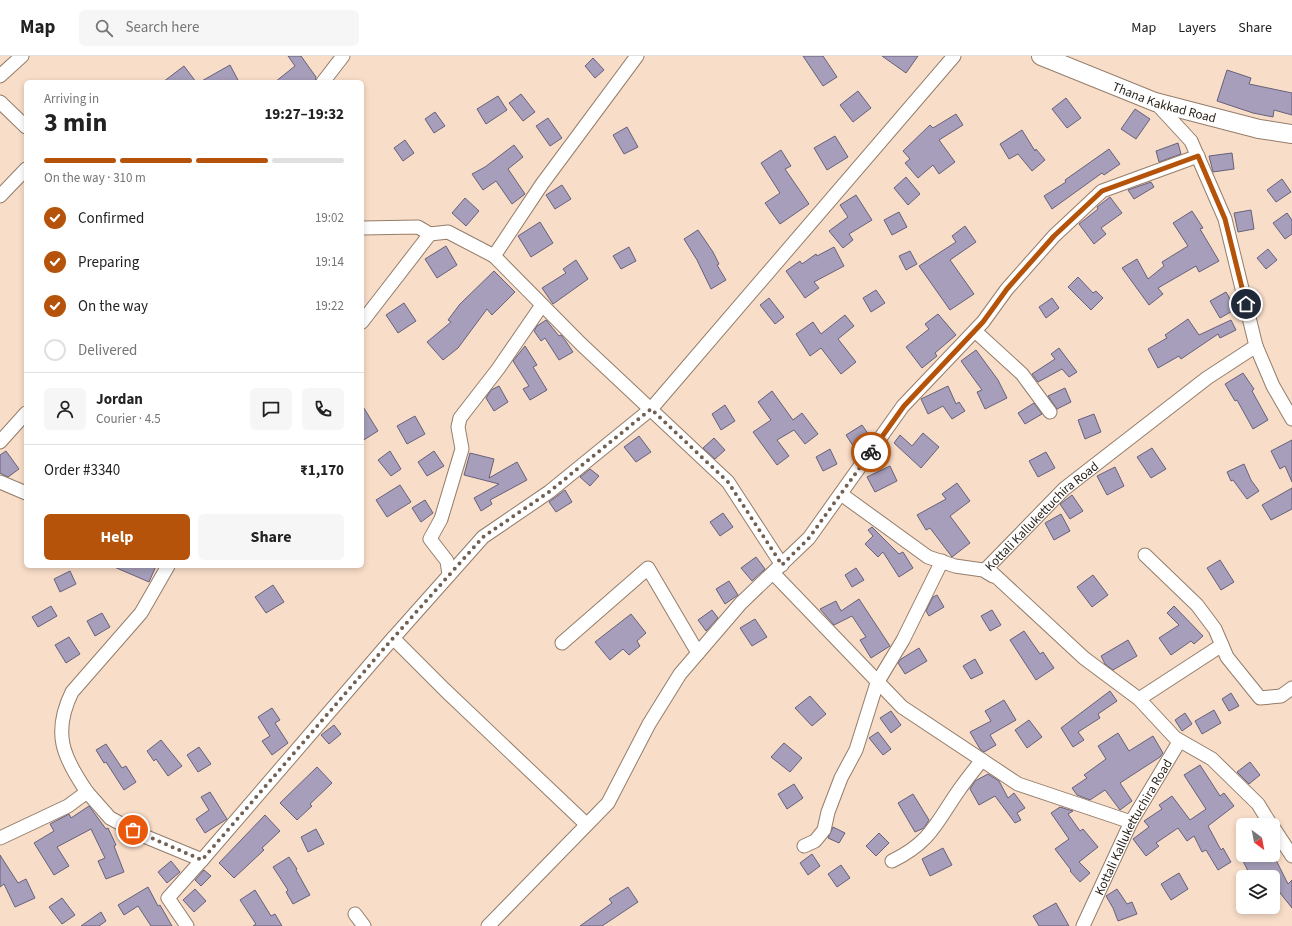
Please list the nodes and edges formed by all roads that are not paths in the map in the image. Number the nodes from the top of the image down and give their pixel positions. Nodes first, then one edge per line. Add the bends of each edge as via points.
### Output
1 (22, 56) edge
2 (343, 56) edge
3 (637, 56) edge
4 (954, 56) edge
5 (1041, 56) edge
6 (0, 76) edge
7 (325, 80) edge
8 (0, 102) edge
9 (1155, 102) junction
10 (24, 125) edge
11 (1292, 134) edge
12 (1198, 156) junction
13 (24, 171) edge
14 (0, 196) edge
15 (364, 228) edge
16 (430, 234) junction
17 (494, 256) junction
18 (542, 305) junction
19 (364, 319) edge
20 (975, 331) junction
21 (1256, 346) junction
22 (651, 409) junction
23 (1050, 412) dead end
24 (24, 415) edge
25 (1292, 419) edge
26 (0, 442) edge
27 (0, 482) edge
28 (24, 492) edge
29 (841, 494) junction
30 (1145, 555) dead end
31 (942, 562) junction
32 (167, 568) edge
33 (777, 569) junction
34 (449, 575) junction
35 (1008, 586) junction
36 (393, 638) junction
37 (562, 643) dead end
38 (1222, 645) junction
39 (698, 654) junction
40 (877, 683) junction
41 (1292, 688) edge
42 (1139, 699) junction
43 (1177, 739) junction
44 (982, 760) junction
45 (87, 792) junction
46 (1267, 818) edge
47 (1131, 822) junction
48 (586, 824) junction
49 (0, 838) edge
50 (1280, 838) edge
51 (804, 846) dead end
52 (1292, 856) edge
53 (202, 860) junction
54 (892, 861) dead end
55 (355, 914) dead end
56 (186, 926) edge
57 (364, 926) edge
58 (488, 926) edge
59 (1083, 926) edge

1 - 6 street
2 - 7 street
3 - 17 street via 542,184
4 - 22 street
5 - 9 main road, Thana Kakkad Road
8 - 10 street
9 - 11 main road, Thana Kakkad Road via 1259,129
9 - 12 street via 1191,140
12 - 20 street via 1102,191 1054,236 1007,289
12 - 21 street via 1225,219
13 - 14 street
15 - 16 street via 418,227
16 - 17 street via 448,232
16 - 19 street
17 - 18 street
18 - 22 street
18 - 34 street via 460,418 458,427 462,449 441,519 430,539 447,561
20 - 23 street via 1022,374
20 - 29 street via 904,406
21 - 25 street
21 - 35 street, Kottali Kallukettuchira Road via 1207,378 1064,488 987,568
22 - 33 street via 728,482
22 - 34 street via 549,492 483,537
24 - 26 street
27 - 28 street
29 - 31 street via 928,557
29 - 33 street via 809,538
30 - 38 street via 1196,605 1215,629
31 - 35 street via 983,570
31 - 40 street via 903,640
32 - 45 street via 141,613 72,692 62,715 61,742 72,770
33 - 39 street via 741,603
33 - 40 street
34 - 36 street
35 - 42 street, Kottali Kallukettuchira Road via 1084,658
36 - 48 street
36 - 53 street
37 - 39 street via 648,568
38 - 41 street via 1227,657 1260,698 1281,696
38 - 42 street
39 - 48 street via 680,674 649,724 608,803
40 - 44 street via 902,708
40 - 51 street via 856,750 841,778 824,830 815,840
42 - 43 street, Kottali Kallukettuchira Road
43 - 46 street via 1212,760 1258,804
43 - 47 street, Kottali Kallukettuchira Road via 1179,742
44 - 47 street via 1018,784
44 - 54 street via 933,832 907,854
45 - 49 street via 68,806
45 - 53 street via 110,818 144,836
47 - 59 street, Kottali Kallukettuchira Road
48 - 58 street
50 - 52 street
53 - 56 street via 168,898
55 - 57 street

